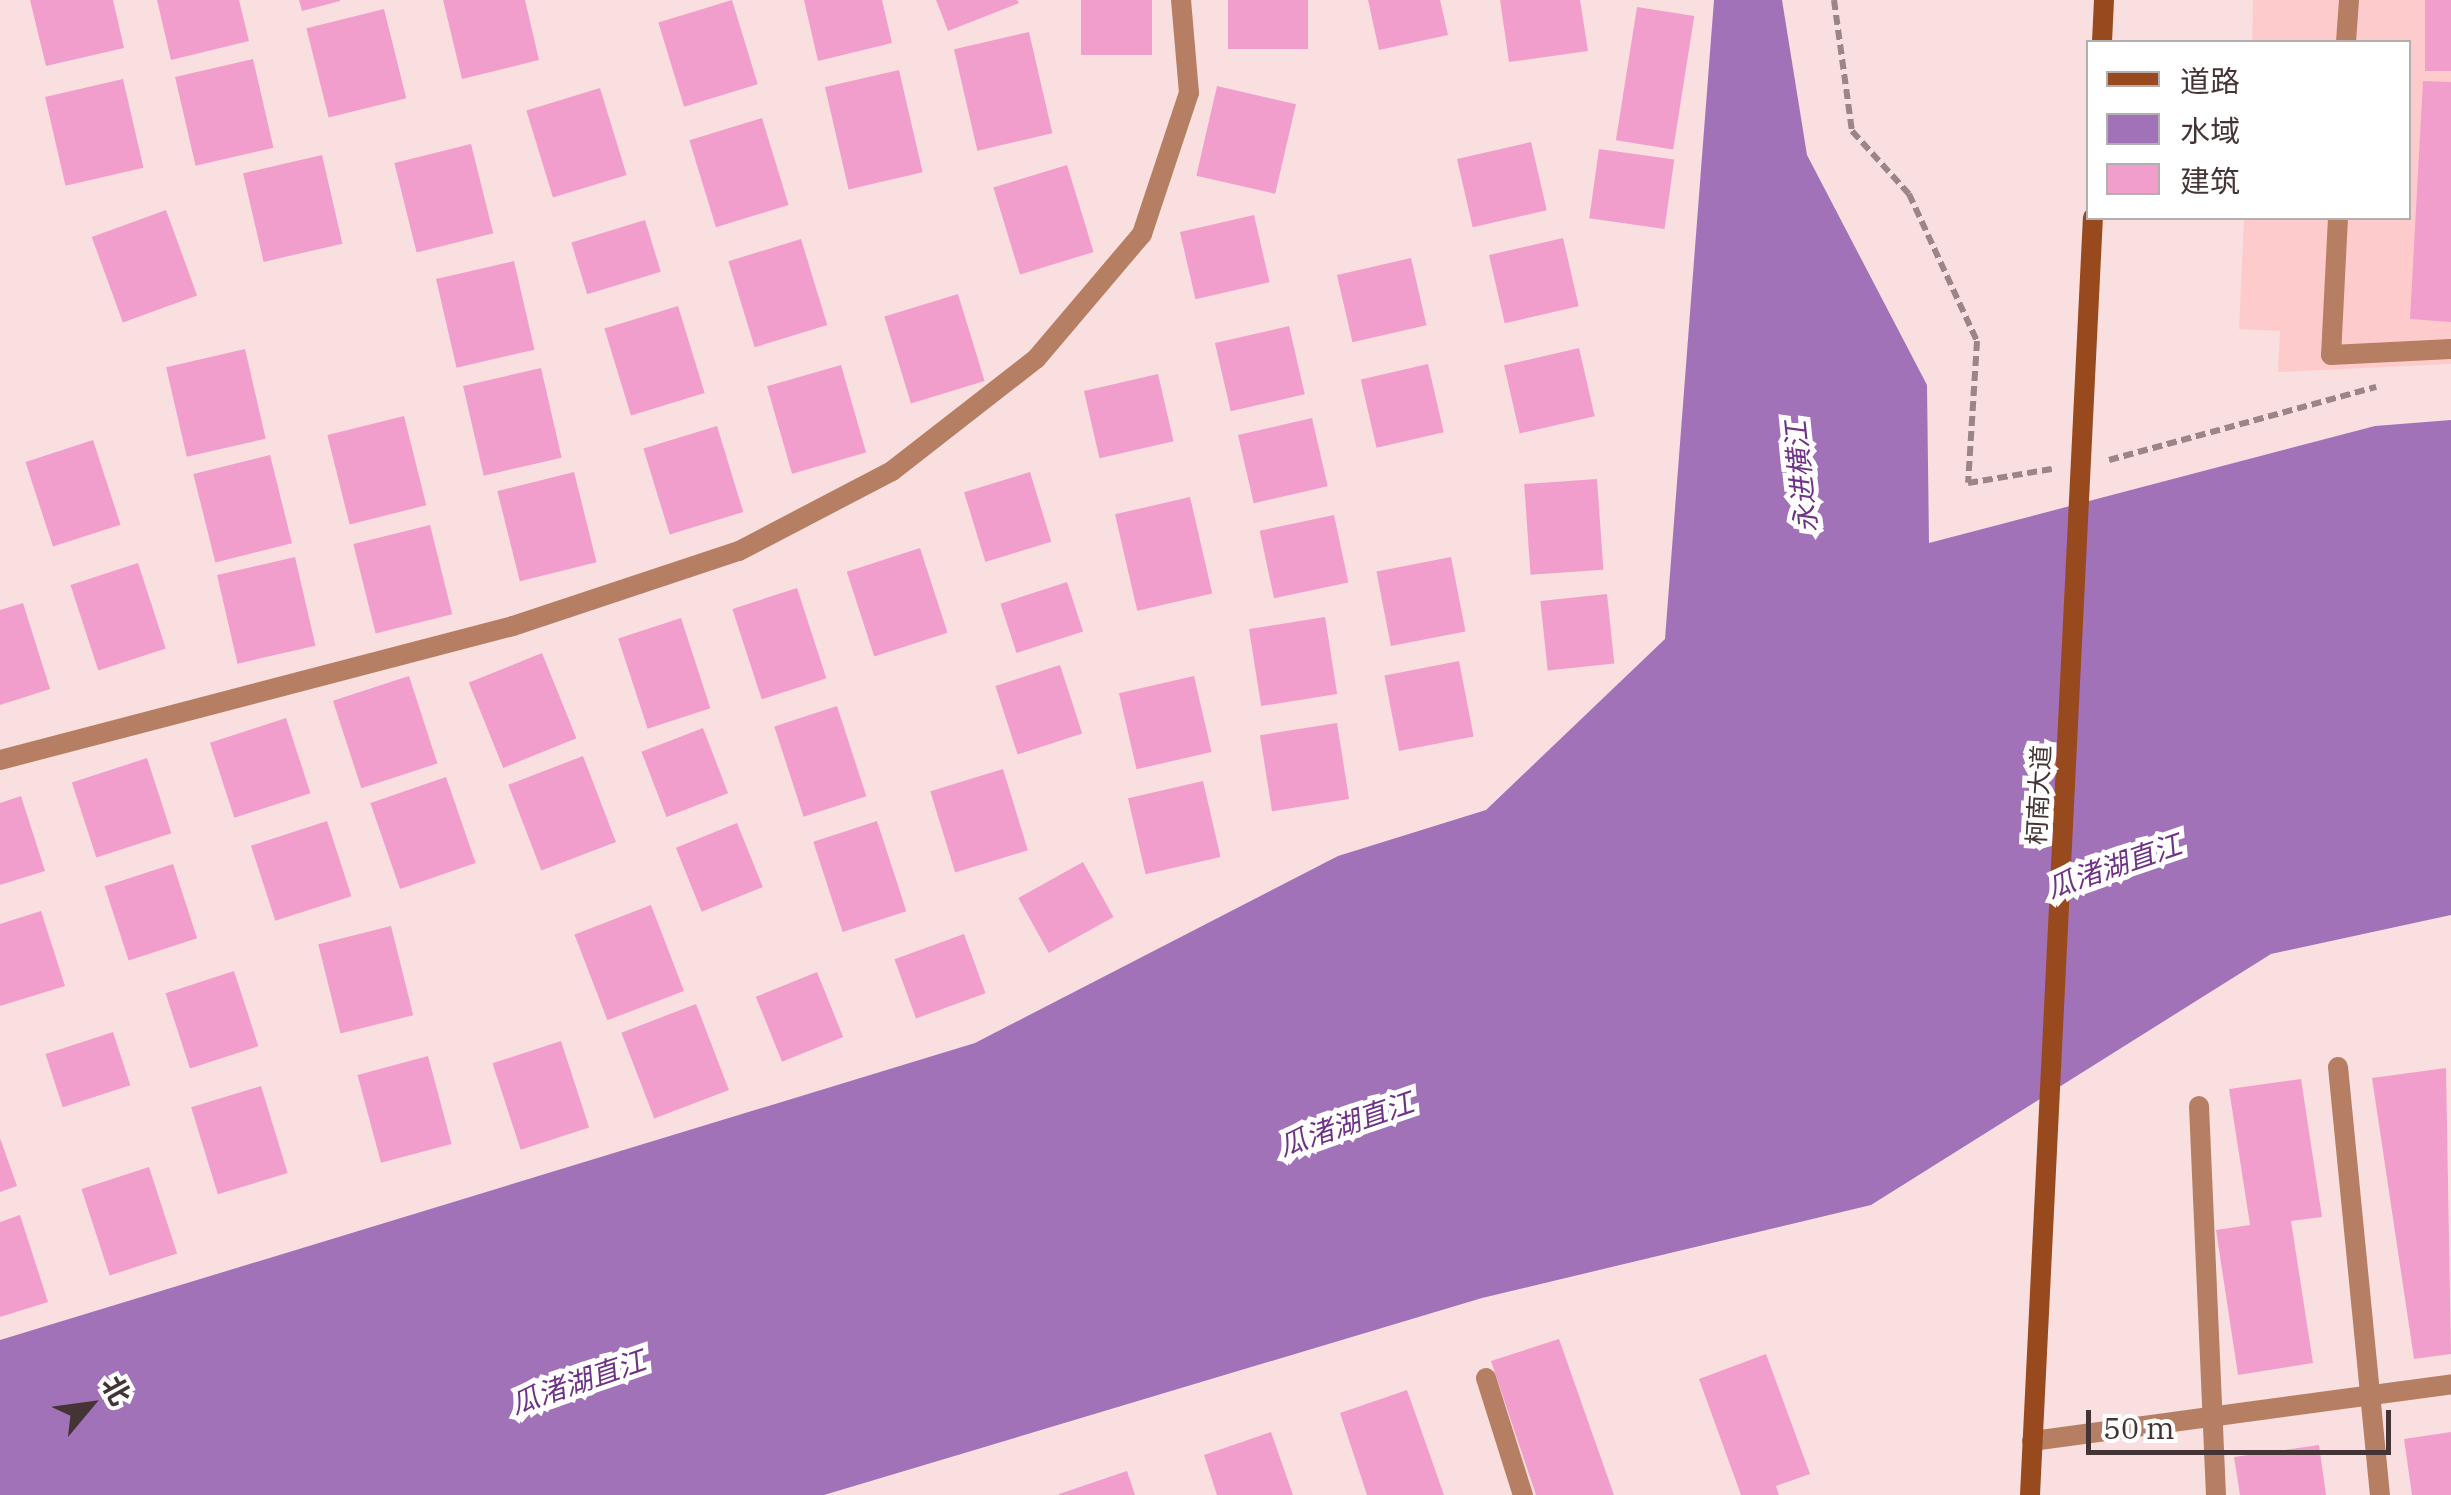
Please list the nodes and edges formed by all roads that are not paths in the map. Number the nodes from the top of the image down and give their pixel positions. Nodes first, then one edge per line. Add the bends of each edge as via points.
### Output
1 (1182, 0) edge
2 (2104, 0) edge
3 (2348, 0) edge
4 (2102, 40) edge
5 (2346, 40) edge
6 (2094, 220) edge
7 (2338, 220) edge
8 (2451, 349) edge
9 (0, 760) edge
10 (2338, 1067) dead end
11 (2199, 1106) dead end
12 (1486, 1378) dead end
13 (2451, 1384) edge
14 (2368, 1395) junction
15 (2211, 1416) junction
16 (2032, 1440) junction
17 (1523, 1495) edge
18 (2030, 1495) edge
19 (2216, 1495) edge
20 (2380, 1495) edge

1 - 9 street via 1189,92 1142,234 1036,359 892,471 739,551 513,626
2 - 4 main road
3 - 5 street
6 - 16 main road, 柯南大道
7 - 8 street via 2331,355
10 - 14 street
11 - 15 street
12 - 17 street
13 - 14 street
14 - 15 street
14 - 20 street
15 - 16 street
15 - 19 street
16 - 18 main road, 柯南大道

